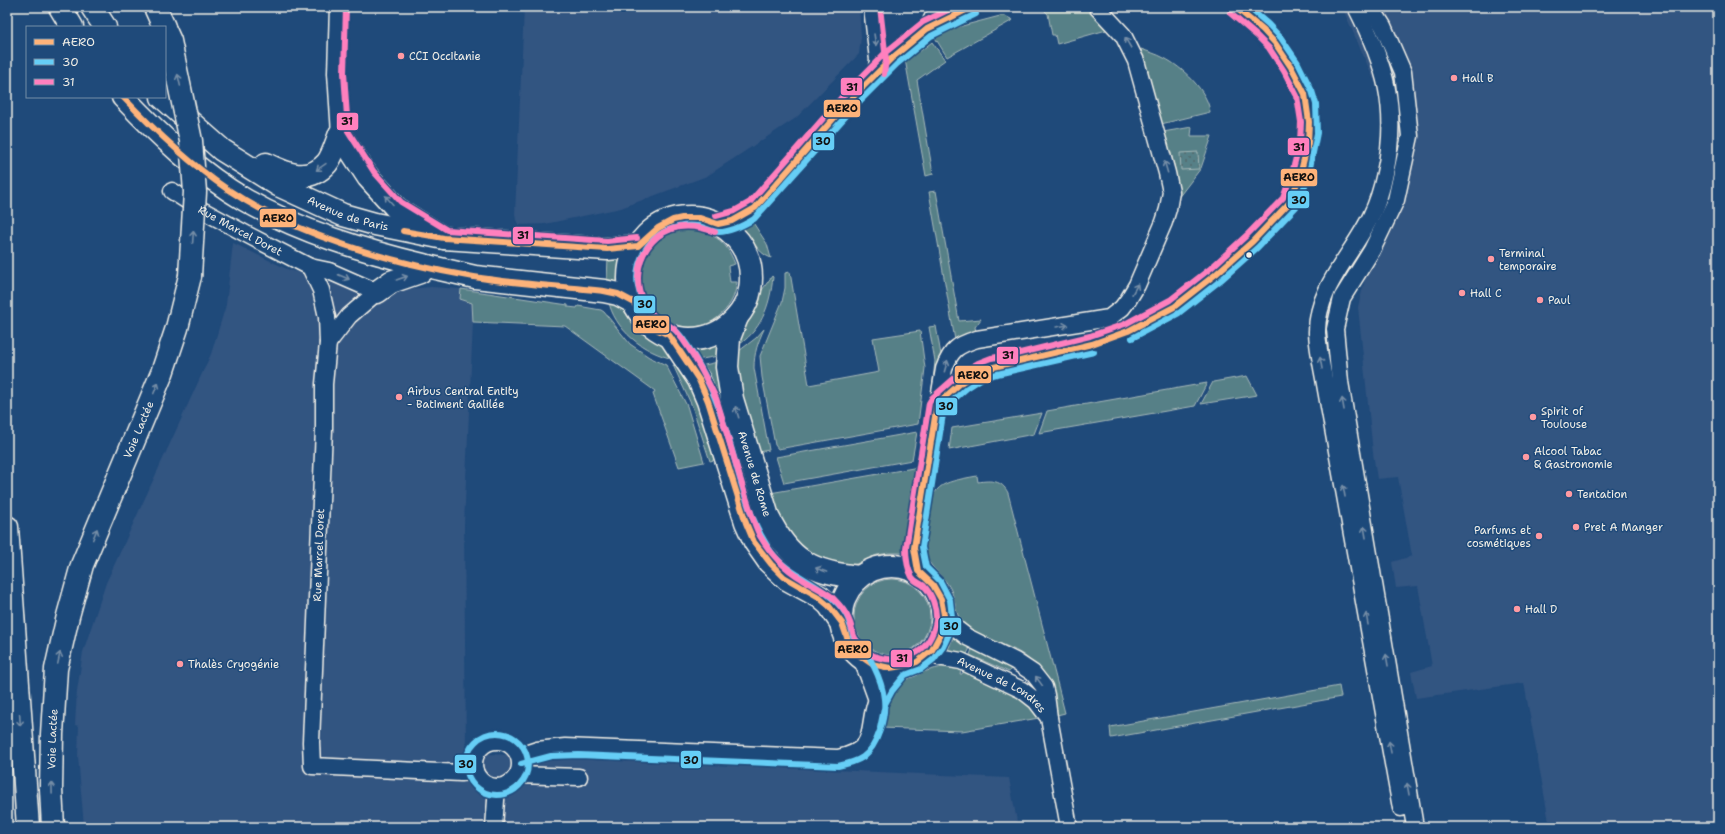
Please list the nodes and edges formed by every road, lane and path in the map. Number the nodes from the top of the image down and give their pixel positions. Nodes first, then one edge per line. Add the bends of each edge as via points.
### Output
1 (60, 7) edge
2 (92, 7) edge
3 (155, 7) edge
4 (338, 7) edge
5 (872, 7) edge
6 (940, 7) edge
7 (972, 7) edge
8 (1097, 7) edge
9 (1356, 7) edge
10 (1371, 7) edge
11 (71, 26) edge
12 (104, 26) edge
13 (164, 26) edge
14 (927, 29) junction
15 (166, 32) edge
16 (876, 73) junction
17 (124, 98) edge
18 (163, 98) edge
19 (200, 132) junction
20 (340, 134) junction
21 (172, 192) dead end
22 (718, 224) junction
23 (444, 238) junction
24 (638, 246) junction
25 (427, 266) junction
26 (310, 267) junction
27 (377, 292) junction
28 (633, 302) junction
29 (736, 317) junction
30 (669, 335) junction
31 (328, 344) junction
32 (7, 527) edge
33 (920, 573) junction
34 (859, 577) junction
35 (944, 619) junction
36 (841, 623) junction
37 (927, 655) junction
38 (860, 656) junction
39 (901, 668) junction
40 (877, 700) junction
41 (1049, 718) junction
42 (519, 756) junction
43 (475, 772) junction
44 (518, 776) junction
45 (579, 777) dead end
46 (497, 787) junction
47 (28, 827) edge
48 (53, 827) edge
49 (494, 827) edge
50 (1069, 827) edge
51 (1404, 827) edge
52 (1415, 827) edge

1 - 11 main road
2 - 12 main road
3 - 13 main road
4 - 20 street via 336,73
5 -> 16 street via 878,60
6 - 14 street
7 - 14 street
33 -> 8 street via 914,555 914,544 944,369 953,351 964,343 977,339 1109,318 1122,308 1137,285 1164,222 1171,192 1136,61 1122,35
51 -> 9 street via 1323,377 1317,331 1327,289 1372,215 1380,194 1391,139 1391,114 1385,78 1372,39
52 -> 10 street via 1340,382 1334,329 1342,298 1372,250 1396,200 1410,136 1404,72 1384,26
14 - 16 street
48 -> 15 main road, Voie Lactée, bridge via 52,734 56,669 68,616 82,565 162,373 190,276 195,192 191,141
16 - 22 street via 754,208 736,219
17 - 25 main road via 157,132 198,167 245,200 339,242
18 - 19 main road, Avenue de Paris
20 -> 19 main road via 327,163 308,176 292,175 278,170
19 - 23 main road, Avenue de Paris via 249,168 311,201 375,224
23 -> 20 main road via 396,208 368,177
21 - 26 street, Rue Marcel Doret
22 - 24 main road via 698,218 675,219 654,229
22 - 29 main road via 733,235 742,247 751,275 745,305
23 - 24 main road, Avenue de Paris via 608,249
24 - 28 main road via 630,267 629,278
27 -> 25 main road via 391,282 420,272
25 - 28 main road via 475,277 604,291 618,294
26 -> 27 street, Rue Marcel Doret via 329,271
26 - 31 street, Rue Marcel Doret via 321,290 328,316
27 - 31 street via 349,316
28 - 30 main road via 648,322
29 - 30 main road via 713,335 684,338
34 -> 29 main road, Avenue de Rome via 830,574 809,565 786,545 768,517 732,399 727,366 729,338
30 - 36 main road, Avenue de Rome via 699,380 708,401 746,522 755,542 787,579 820,597
31 - 43 street, Rue Marcel Doret via 324,380 312,766
32 -> 47 main road
33 - 34 main road via 908,567 895,565 882,566
33 - 35 main road via 930,581 938,593 943,605
34 - 36 main road via 850,586 844,598
35 - 37 main road via 936,645
41 -> 35 street, Avenue de Londres via 1044,688 1033,673 967,637
36 - 38 main road via 844,635
37 - 39 main road
37 - 41 street, Avenue de Londres via 961,661 1022,690 1036,701
38 - 39 main road via 879,666
38 - 40 street
39 - 40 street via 882,689
40 - 42 street via 871,733 864,745 851,755 838,758 579,746 550,748
41 - 50 street, Avenue de Londres
42 - 43 street via 506,742 490,742 482,746 476,754
42 - 44 street
43 - 46 street via 484,783
44 - 45 street
44 - 46 street via 506,786
46 - 49 street

